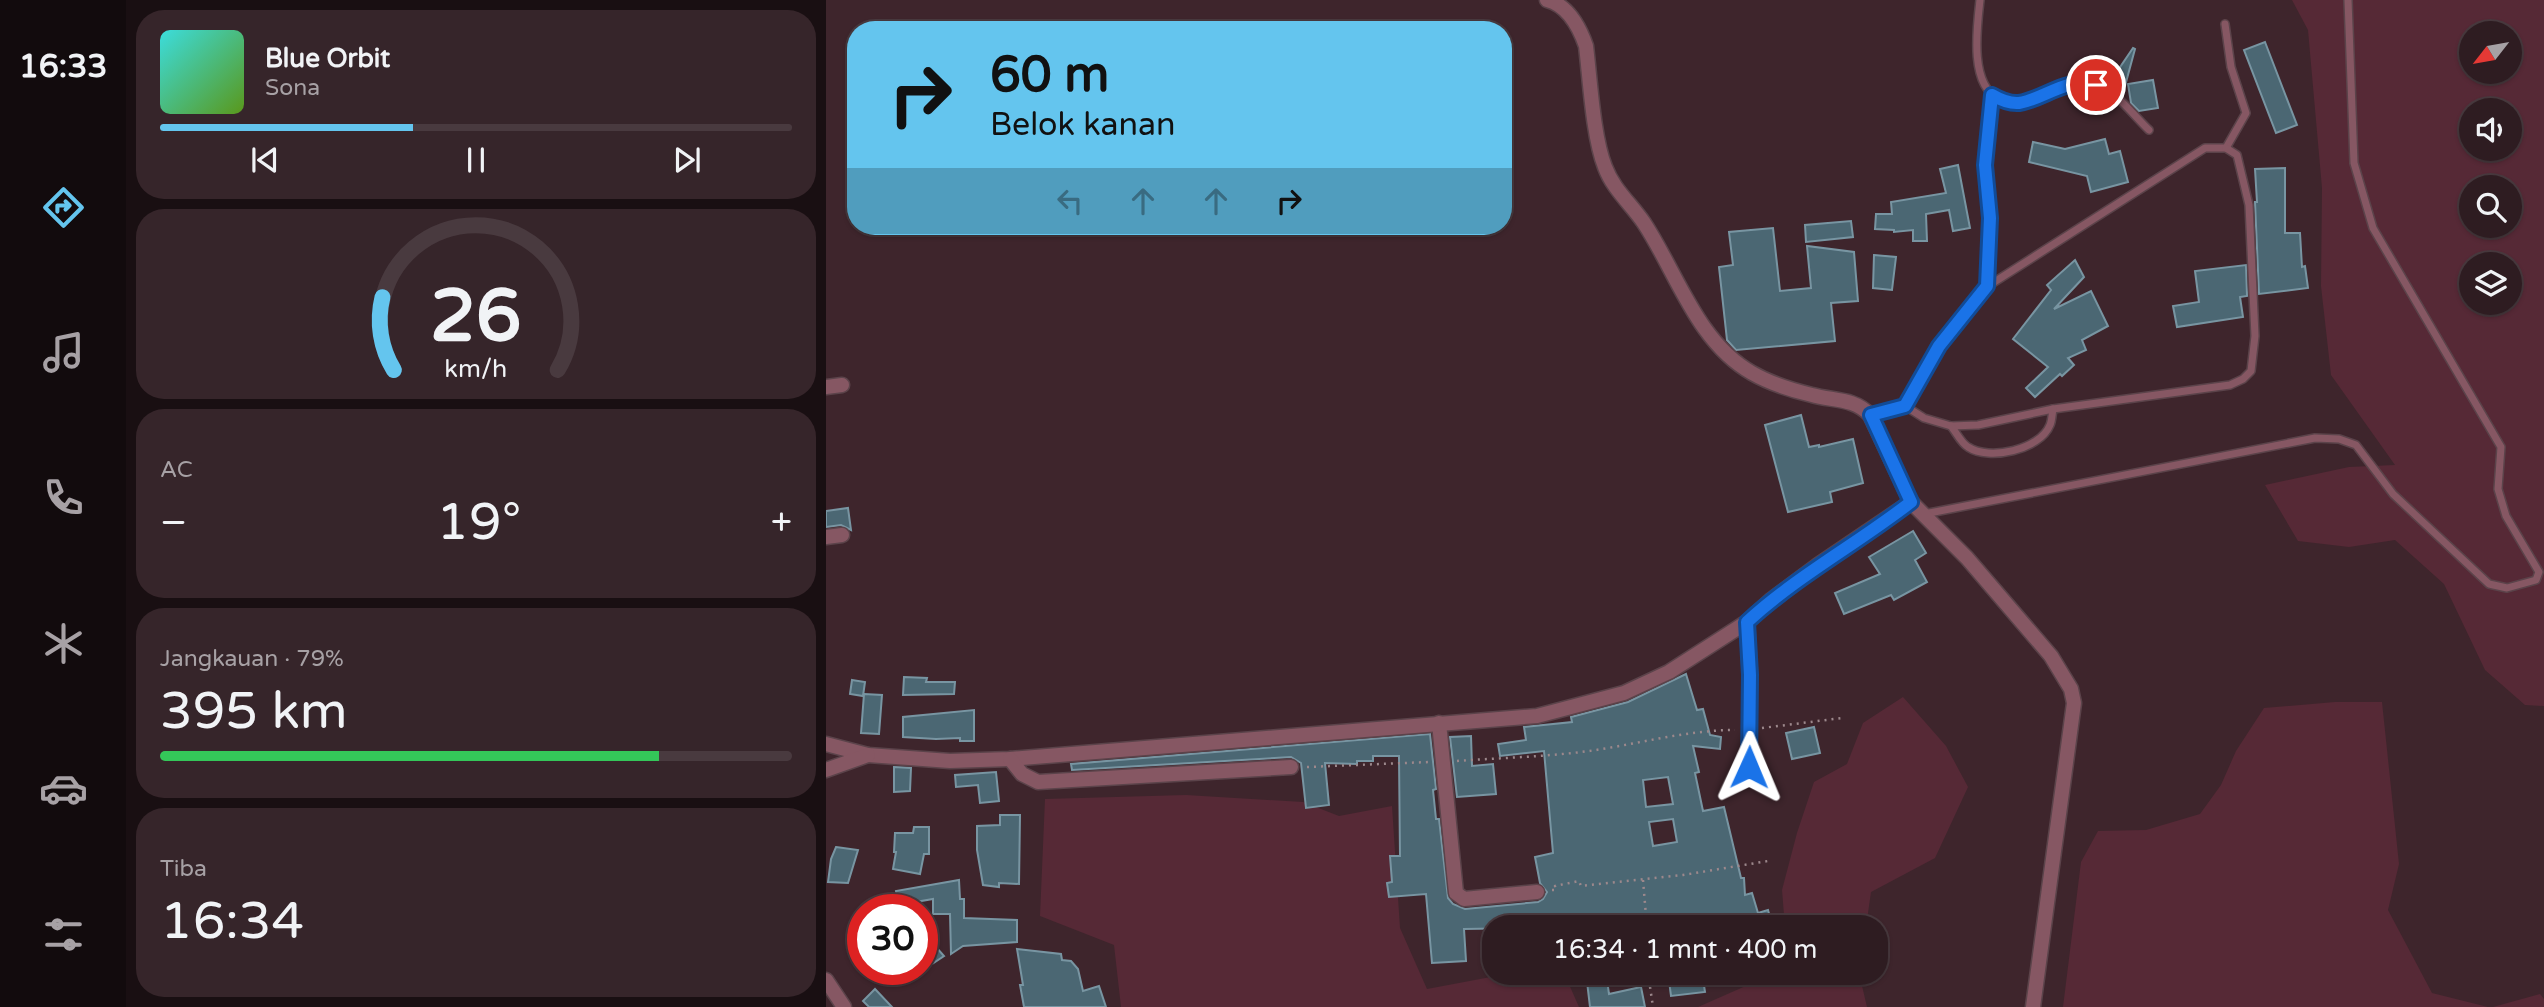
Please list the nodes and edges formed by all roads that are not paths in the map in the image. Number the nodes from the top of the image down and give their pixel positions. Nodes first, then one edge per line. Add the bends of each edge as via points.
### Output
1 (1547, 0) edge
2 (1980, 0) edge
3 (2348, 0) edge
4 (2225, 24) dead end
5 (1992, 95) junction
6 (2149, 130) dead end
7 (2227, 148) junction
8 (1987, 286) junction
9 (842, 385) dead end
10 (826, 387) edge
11 (1905, 406) junction
12 (2053, 409) junction
13 (1871, 415) junction
14 (1951, 426) junction
15 (1911, 502) junction
16 (1923, 514) junction
17 (842, 535) dead end
18 (826, 537) edge
19 (1747, 622) junction
20 (1439, 723) junction
21 (826, 744) edge
22 (869, 755) junction
23 (1010, 759) junction
24 (1291, 767) road end
25 (1749, 767) dead end
26 (826, 770) edge
27 (1537, 892) road end
28 (826, 979) edge
29 (844, 1007) edge
30 (2033, 1007) edge

1 - 13 street via 1566,9 1582,34 1604,165 1720,347 1742,368 1768,382 1855,402
2 - 5 lane via 1980,76
3 - 16 lane via 2354,163 2363,200 2373,228 2501,447 2498,489 2506,516 2539,572 2536,580 2507,588 2489,584 2393,494 2356,445 2339,439 2315,439
4 - 7 lane via 2231,67 2246,113
5 - 6 lane via 2018,103 2088,83 2102,88
5 - 8 lane via 1985,165 1990,218
7 - 8 lane via 2205,148
7 - 12 lane via 2238,155 2249,205 2255,336 2251,371 2230,385
8 - 11 lane via 1939,346
9 - 10 street
11 - 13 lane
11 - 14 lane
12 - 14 lane
12 - 14 lane via 2050,427 2034,443 2013,452 1983,453 1967,447
13 - 15 street
15 - 16 street
15 - 19 street via 1808,572
16 - 30 street via 2051,656 2071,689 2074,703
17 - 18 street
19 - 20 street via 1670,673 1624,692 1537,716
19 - 25 street
20 - 23 street
20 - 27 street via 1457,896
21 - 22 street
22 - 23 street via 950,761
22 - 26 street
23 - 24 street via 1038,782
28 - 29 street

